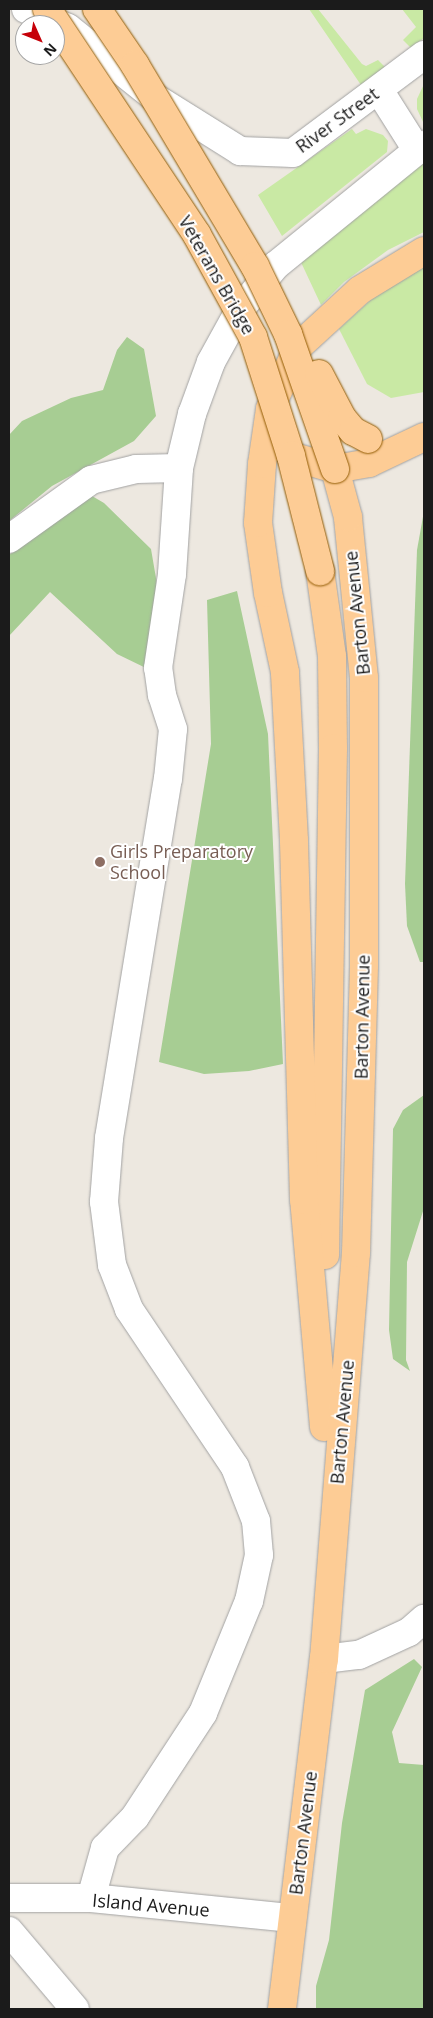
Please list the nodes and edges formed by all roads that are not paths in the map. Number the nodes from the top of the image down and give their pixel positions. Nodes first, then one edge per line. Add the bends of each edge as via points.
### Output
1 (26, 9) edge
2 (47, 9) edge
3 (97, 9) edge
4 (424, 55) edge
5 (135, 65) junction
6 (379, 90) junction
7 (421, 148) edge
8 (424, 251) edge
9 (424, 429) edge
10 (424, 437) edge
11 (291, 456) junction
12 (179, 468) junction
13 (335, 469) junction
14 (9, 539) edge
15 (320, 572) joint
16 (324, 1427) junction
17 (330, 1567) junction
18 (424, 1619) edge
19 (324, 1659) junction
20 (9, 1898) edge
21 (91, 1898) junction
22 (292, 1918) junction
23 (9, 1931) edge
24 (75, 2009) edge
25 (282, 2009) edge

1 - 6 street, River Street via 68,28 154,97 240,151 293,153
2 - 11 main road, Veterans Bridge, bridge via 197,235 248,329
3 - 5 main road, Veterans Bridge, bridge
4 - 6 street, River Street
5 - 9 main road, bridge via 175,115 241,216 295,316 328,396 342,418 353,431 368,439 385,440
5 - 13 main road, Veterans Bridge, bridge via 255,266 288,334
6 - 7 street
7 - 12 street via 275,266 239,311 211,362 192,414
8 - 16 main road via 360,290 298,347 270,409 262,464 258,523 284,672 294,840 304,1200
10 - 13 main road via 369,463
11 - 13 main road
11 - 15 main road, Veterans Bridge, bridge
12 - 14 street via 136,469 91,480
12 - 21 street via 172,574 158,668 162,695 174,729 109,1138 104,1202 112,1265 129,1309 235,1466 256,1521 258,1554 249,1601 203,1713 135,1817 105,1848
13 - 17 main road, Barton Avenue via 348,517 363,646 365,756 364,965 356,1254
15 - 16 main road, Barton Avenue via 332,656 333,748
16 - 17 main road, Barton Avenue
17 - 19 main road, Barton Avenue
18 - 19 street via 409,1632 359,1655
19 - 22 main road, Barton Avenue
20 - 21 street, Island Avenue
21 - 22 street, Island Avenue
22 - 25 main road, Barton Avenue
23 - 24 street

